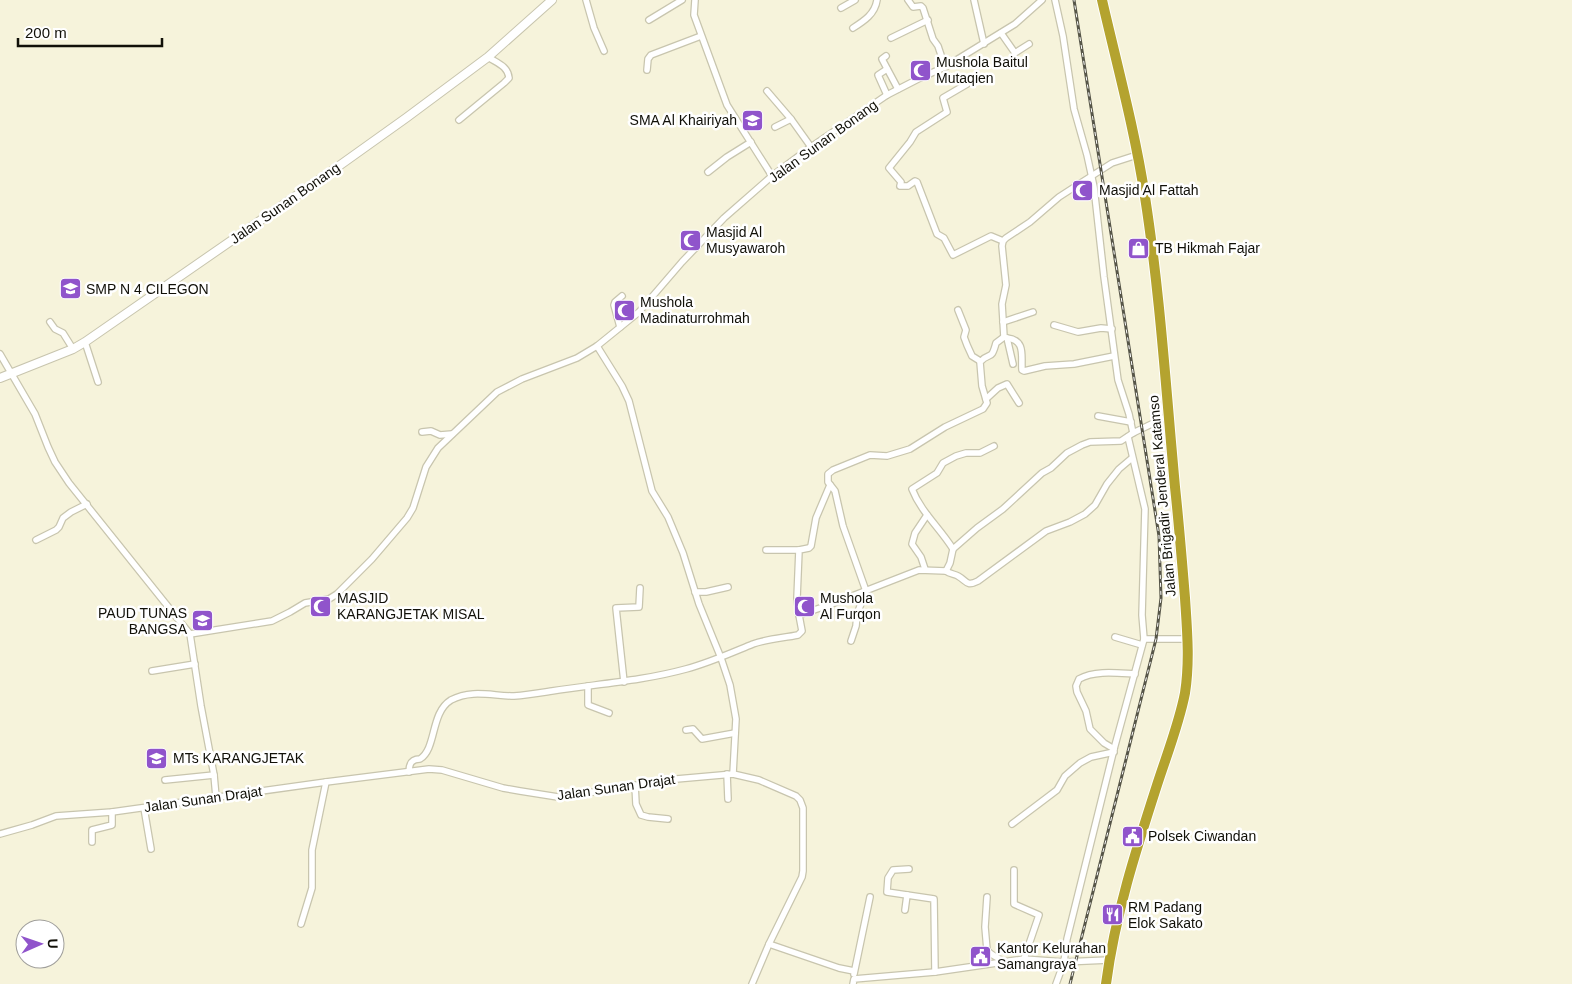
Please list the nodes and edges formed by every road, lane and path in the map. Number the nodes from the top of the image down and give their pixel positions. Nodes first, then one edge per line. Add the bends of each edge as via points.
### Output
1 (552, 0) edge
2 (586, 0) edge
3 (682, 0) edge
4 (695, 0) edge
5 (855, 0) edge
6 (877, 0) edge
7 (908, 0) edge
8 (974, 0) edge
9 (1042, 0) edge
10 (1055, 0) edge
11 (1102, 0) edge
12 (841, 8) dead end
13 (648, 20) dead end
14 (928, 20) junction
15 (853, 28) dead end
16 (1001, 33) junction
17 (702, 36) junction
18 (891, 38) dead end
19 (984, 44) junction
20 (1029, 44) dead end
21 (604, 51) dead end
22 (886, 56) dead end
23 (488, 57) junction
24 (946, 67) junction
25 (887, 69) junction
26 (647, 70) dead end
27 (967, 84) dead end
28 (898, 89) junction
29 (767, 91) dead end
30 (888, 95) junction
31 (791, 119) junction
32 (458, 120) dead end
33 (775, 126) dead end
34 (750, 142) junction
35 (811, 146) junction
36 (1137, 154) junction
37 (708, 172) dead end
38 (772, 176) junction
39 (1092, 176) junction
40 (1003, 241) junction
41 (622, 296) dead end
42 (958, 310) dead end
43 (1033, 312) dead end
44 (50, 322) dead end
45 (1003, 322) junction
46 (1054, 326) dead end
47 (620, 327) junction
48 (1112, 329) junction
49 (1006, 337) junction
50 (85, 342) junction
51 (597, 346) junction
52 (73, 349) junction
53 (0, 354) edge
54 (1114, 356) junction
55 (980, 361) junction
56 (1013, 364) dead end
57 (12, 374) junction
58 (0, 378) edge
59 (98, 382) dead end
60 (986, 399) junction
61 (1019, 403) dead end
62 (1098, 416) dead end
63 (1168, 416) junction
64 (1131, 422) junction
65 (422, 432) dead end
66 (452, 434) junction
67 (1130, 435) junction
68 (994, 446) dead end
69 (1132, 458) junction
70 (830, 485) junction
71 (87, 504) junction
72 (927, 515) junction
73 (36, 540) dead end
74 (953, 549) junction
75 (766, 550) dead end
76 (799, 550) junction
77 (925, 570) junction
78 (946, 571) junction
79 (728, 587) dead end
80 (640, 588) dead end
81 (866, 591) junction
82 (695, 592) junction
83 (799, 615) junction
84 (190, 634) junction
85 (1115, 637) dead end
86 (1188, 639) junction
87 (851, 641) dead end
88 (1143, 642) junction
89 (722, 658) junction
90 (195, 664) junction
91 (152, 672) dead end
92 (1135, 674) junction
93 (624, 682) junction
94 (588, 686) junction
95 (609, 713) dead end
96 (686, 730) dead end
97 (735, 733) junction
98 (1114, 751) junction
99 (409, 772) junction
100 (730, 774) junction
101 (214, 776) junction
102 (165, 780) dead end
103 (326, 782) junction
104 (635, 786) junction
105 (216, 797) junction
106 (728, 798) dead end
107 (144, 808) junction
108 (112, 812) junction
109 (668, 819) dead end
110 (1012, 824) dead end
111 (0, 834) edge
112 (92, 842) dead end
113 (151, 849) dead end
114 (910, 869) dead end
115 (1014, 870) dead end
116 (907, 895) junction
117 (987, 897) dead end
118 (870, 898) dead end
119 (905, 910) dead end
120 (301, 924) dead end
121 (769, 944) junction
122 (1024, 958) junction
123 (1109, 960) junction
124 (1002, 962) junction
125 (1064, 962) junction
126 (854, 971) junction
127 (935, 972) junction
128 (884, 977) junction
129 (854, 982) edge
130 (752, 984) edge
131 (882, 984) edge
132 (1056, 984) edge
133 (1106, 984) edge

1 - 23 street, Jalan Sunan Bonang
2 - 21 street
3 - 13 street
4 - 17 street via 694,15
5 - 12 street
6 - 15 street via 873,12
7 - 14 street via 913,7 924,8
8 - 19 street
9 - 16 street, Jalan Sunan Bonang
10 - 39 street via 1074,109
11 - 36 highway, Jalan Brigadir Jenderal Katamso
14 - 18 street
14 - 24 street
16 - 19 street, Jalan Sunan Bonang
16 - 20 street via 1015,53
17 - 26 street via 651,55
17 - 34 street via 726,105
19 - 24 street, Jalan Sunan Bonang
22 - 25 street via 882,59
23 - 32 street via 505,67 509,78
23 - 50 street, Jalan Sunan Bonang
24 - 28 street, Jalan Sunan Bonang
25 - 28 street
25 - 30 street via 878,75
27 - 40 street via 942,98 947,112 916,132 889,168 902,182 900,186 916,181 937,234 944,238 954,255 991,236
28 - 30 street, Jalan Sunan Bonang
29 - 31 street
30 - 35 street, Jalan Sunan Bonang
31 - 33 street
31 - 35 street
34 - 37 street
34 - 38 street
35 - 38 street, Jalan Sunan Bonang
36 - 39 street via 1112,163
36 - 63 highway, Jalan Brigadir Jenderal Katamso via 1153,257
38 - 47 street, Jalan Sunan Bonang via 724,218 645,305
39 - 40 street via 1059,197
39 - 48 street
40 - 45 street via 1006,285
41 - 47 street via 614,305
42 - 55 street via 966,330 967,345 972,356
43 - 45 street
44 - 52 street via 63,332
45 - 49 street
46 - 48 street via 1078,332
47 - 51 street, Jalan Sunan Bonang
48 - 54 street
49 - 54 street via 1019,344 1024,371
49 - 55 street via 996,343 992,355
49 - 56 street
50 - 52 street, Jalan Sunan Bonang
50 - 59 street
51 - 66 street, Jalan Sunan Bonang via 577,358 497,392
51 - 82 street via 630,401 652,490 676,533
52 - 57 street, Jalan Sunan Bonang
53 - 57 street
54 - 64 street
55 - 60 street
57 - 58 street, Jalan Sunan Bonang
57 - 71 street via 36,414 55,462
60 - 61 street via 1007,384
60 - 70 street via 983,409 910,449 887,456 870,455 833,470 828,474
62 - 64 street
63 - 67 street
63 - 86 highway, Jalan Brigadir Jenderal Katamso
64 - 67 street
65 - 66 street
66 - 84 street, Jalan Sunan Bonang via 426,467 407,518 337,594 305,604 272,621
67 - 69 street
67 - 74 street via 1118,442 1090,442 1067,453
68 - 72 street via 980,453 956,456 913,488
69 - 78 street via 1119,469 1095,505 1085,514 1046,531 978,581 967,583
69 - 88 street via 1145,517
70 - 76 street via 816,518 811,546
70 - 81 street via 835,491 843,526
71 - 73 street via 71,512 56,530
71 - 84 street
72 - 74 street
72 - 77 street via 912,544 922,557
74 - 78 street
75 - 76 street
76 - 83 street
77 - 78 street
77 - 81 street via 914,571
79 - 82 street
80 - 93 street via 639,607 616,608
81 - 83 street
81 - 87 street via 856,614
82 - 89 street
83 - 89 street via 800,634 754,644
84 - 90 street
85 - 88 street
86 - 88 street
86 - 123 highway, Jalan Brigadir Jenderal Katamso via 1185,692 1121,905
88 - 92 street
89 - 93 street via 684,670
89 - 97 street via 733,700
90 - 91 street
90 - 101 street
92 - 98 street
92 - 98 street via 1091,675 1079,679 1076,686 1090,729
93 - 94 street
94 - 95 street via 588,705
94 - 99 street via 522,695 477,692 453,699 440,710 424,756 413,759
96 - 97 street via 693,729 702,739
97 - 100 street
98 - 110 street via 1080,763 1065,776 1057,790
98 - 125 street via 1096,810
99 - 103 street, Jalan Sunan Drajat
99 - 104 street, Jalan Sunan Drajat via 442,770 503,788 558,796
100 - 104 street, Jalan Sunan Drajat
100 - 106 street
100 - 121 street, Jalan Sunan Drajat via 767,783 796,796 802,804 802,877
101 - 102 street
101 - 105 street
103 - 105 street, Jalan Sunan Drajat
103 - 120 street via 312,850 312,888
104 - 109 street via 636,804 641,815
105 - 107 street, Jalan Sunan Drajat
107 - 108 street, Jalan Sunan Drajat
107 - 113 street
108 - 111 street, Jalan Sunan Drajat via 56,816
108 - 112 street via 112,825 92,830
114 - 116 street via 894,870 888,878 888,892
115 - 122 street via 1014,904 1039,915
116 - 119 street
116 - 127 street via 934,899
117 - 124 street via 987,950
118 - 126 street
121 - 126 street
121 - 130 street, Jalan Sunan Drajat
122 - 124 street
122 - 125 street
123 - 125 street
123 - 133 highway, Jalan Brigadir Jenderal Katamso
124 - 127 street
125 - 132 street
126 - 129 street
127 - 128 street
128 - 129 street
128 - 131 street

